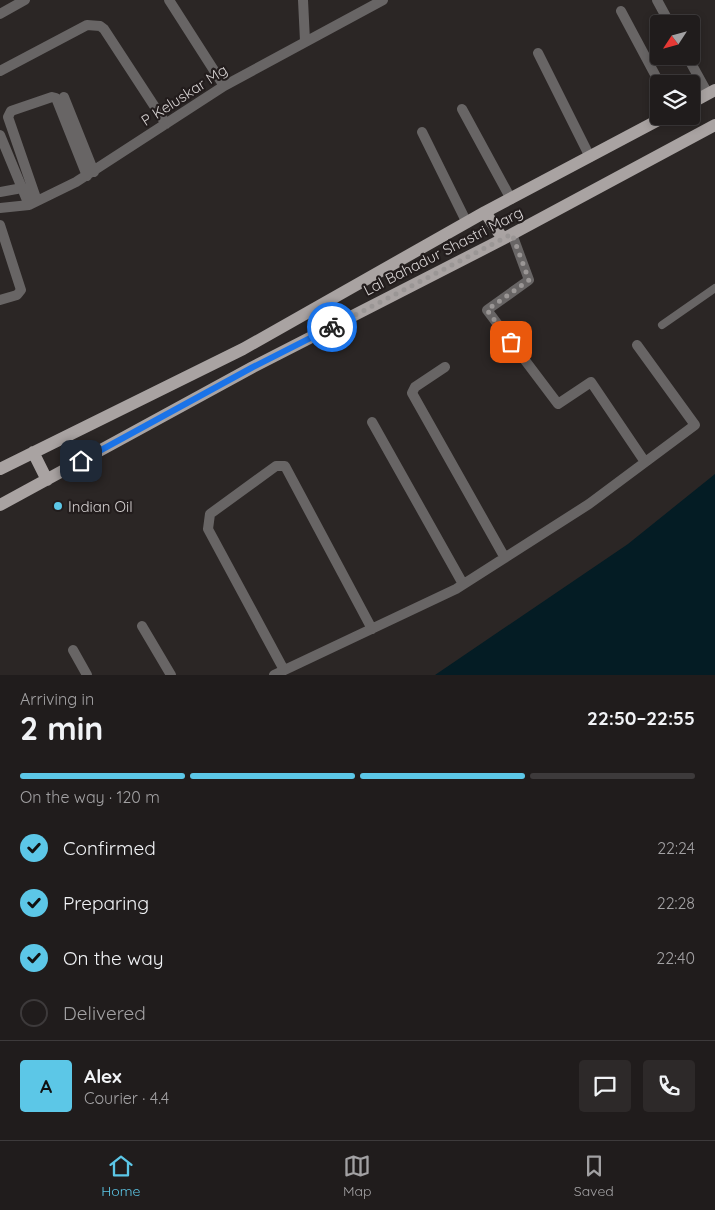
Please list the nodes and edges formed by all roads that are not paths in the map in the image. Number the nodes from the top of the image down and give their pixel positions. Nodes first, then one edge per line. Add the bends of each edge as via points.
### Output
1 (25, 0) edge
2 (169, 0) edge
3 (303, 0) edge
4 (383, 0) edge
5 (657, 0) edge
6 (621, 11) dead end
7 (0, 14) edge
8 (665, 15) edge
9 (304, 41) junction
10 (538, 53) dead end
11 (694, 65) edge
12 (0, 71) edge
13 (655, 75) edge
14 (224, 86) junction
15 (712, 92) edge
16 (64, 97) dead end
17 (700, 98) edge
18 (462, 109) dead end
19 (166, 124) junction
20 (650, 125) edge
21 (715, 125) edge
22 (422, 132) dead end
23 (0, 135) edge
24 (590, 157) junction
25 (90, 174) junction
26 (22, 188) junction
27 (0, 192) edge
28 (511, 198) junction
29 (33, 203) junction
30 (0, 208) edge
31 (485, 212) junction
32 (466, 222) junction
33 (0, 225) edge
34 (507, 236) junction
35 (715, 288) edge
36 (0, 300) edge
37 (662, 325) dead end
38 (637, 345) dead end
39 (243, 349) junction
40 (253, 367) junction
41 (445, 367) dead end
42 (372, 422) dead end
43 (33, 452) junction
44 (645, 462) junction
45 (0, 469) edge
46 (47, 480) junction
47 (0, 505) edge
48 (505, 558) junction
49 (463, 584) junction
50 (142, 626) dead end
51 (372, 629) junction
52 (73, 650) dead end
53 (284, 670) junction
54 (87, 675) edge
55 (171, 675) edge
56 (274, 675) edge

1 - 7 street
2 - 14 street
3 - 9 street
4 - 9 street, P Keluskar Mg
5 - 8 street
6 - 13 street
9 - 14 street, P Keluskar Mg
10 - 24 street
11 - 15 street
12 - 19 street via 87,25 100,26
14 - 19 street, P Keluskar Mg
15 - 17 main road
16 - 25 street
18 - 28 street
19 - 25 street, P Keluskar Mg
20 - 24 main road, Lal Bahadur Shastri Marg
21 - 34 main road, Lal Bahadur Shastri Marg
22 - 32 street
23 - 26 street
24 - 28 main road, Lal Bahadur Shastri Marg
25 - 29 street, P Keluskar Mg
25 - 29 street via 56,98 11,111 8,117
26 - 27 street
26 - 29 street
28 - 31 main road, Lal Bahadur Shastri Marg
29 - 30 street, P Keluskar Mg
31 - 32 main road, Lal Bahadur Shastri Marg
31 - 34 main road
32 - 39 main road, Lal Bahadur Shastri Marg
33 - 36 street via 21,290 17,295
34 - 40 main road, Lal Bahadur Shastri Marg
34 - 44 street via 529,280 487,310 558,404 592,382
35 - 37 lane
38 - 44 street via 695,425
39 - 40 main road
39 - 43 main road, Lal Bahadur Shastri Marg
40 - 46 main road, Lal Bahadur Shastri Marg
41 - 48 street via 415,387 412,393
42 - 49 street
43 - 45 main road, Lal Bahadur Shastri Marg
43 - 46 main road
44 - 48 street via 589,504
46 - 47 main road, Lal Bahadur Shastri Marg
48 - 49 street
49 - 51 street
50 - 55 street
51 - 53 street
51 - 53 street via 285,466 276,466 210,514 208,529
52 - 54 street
53 - 56 street

